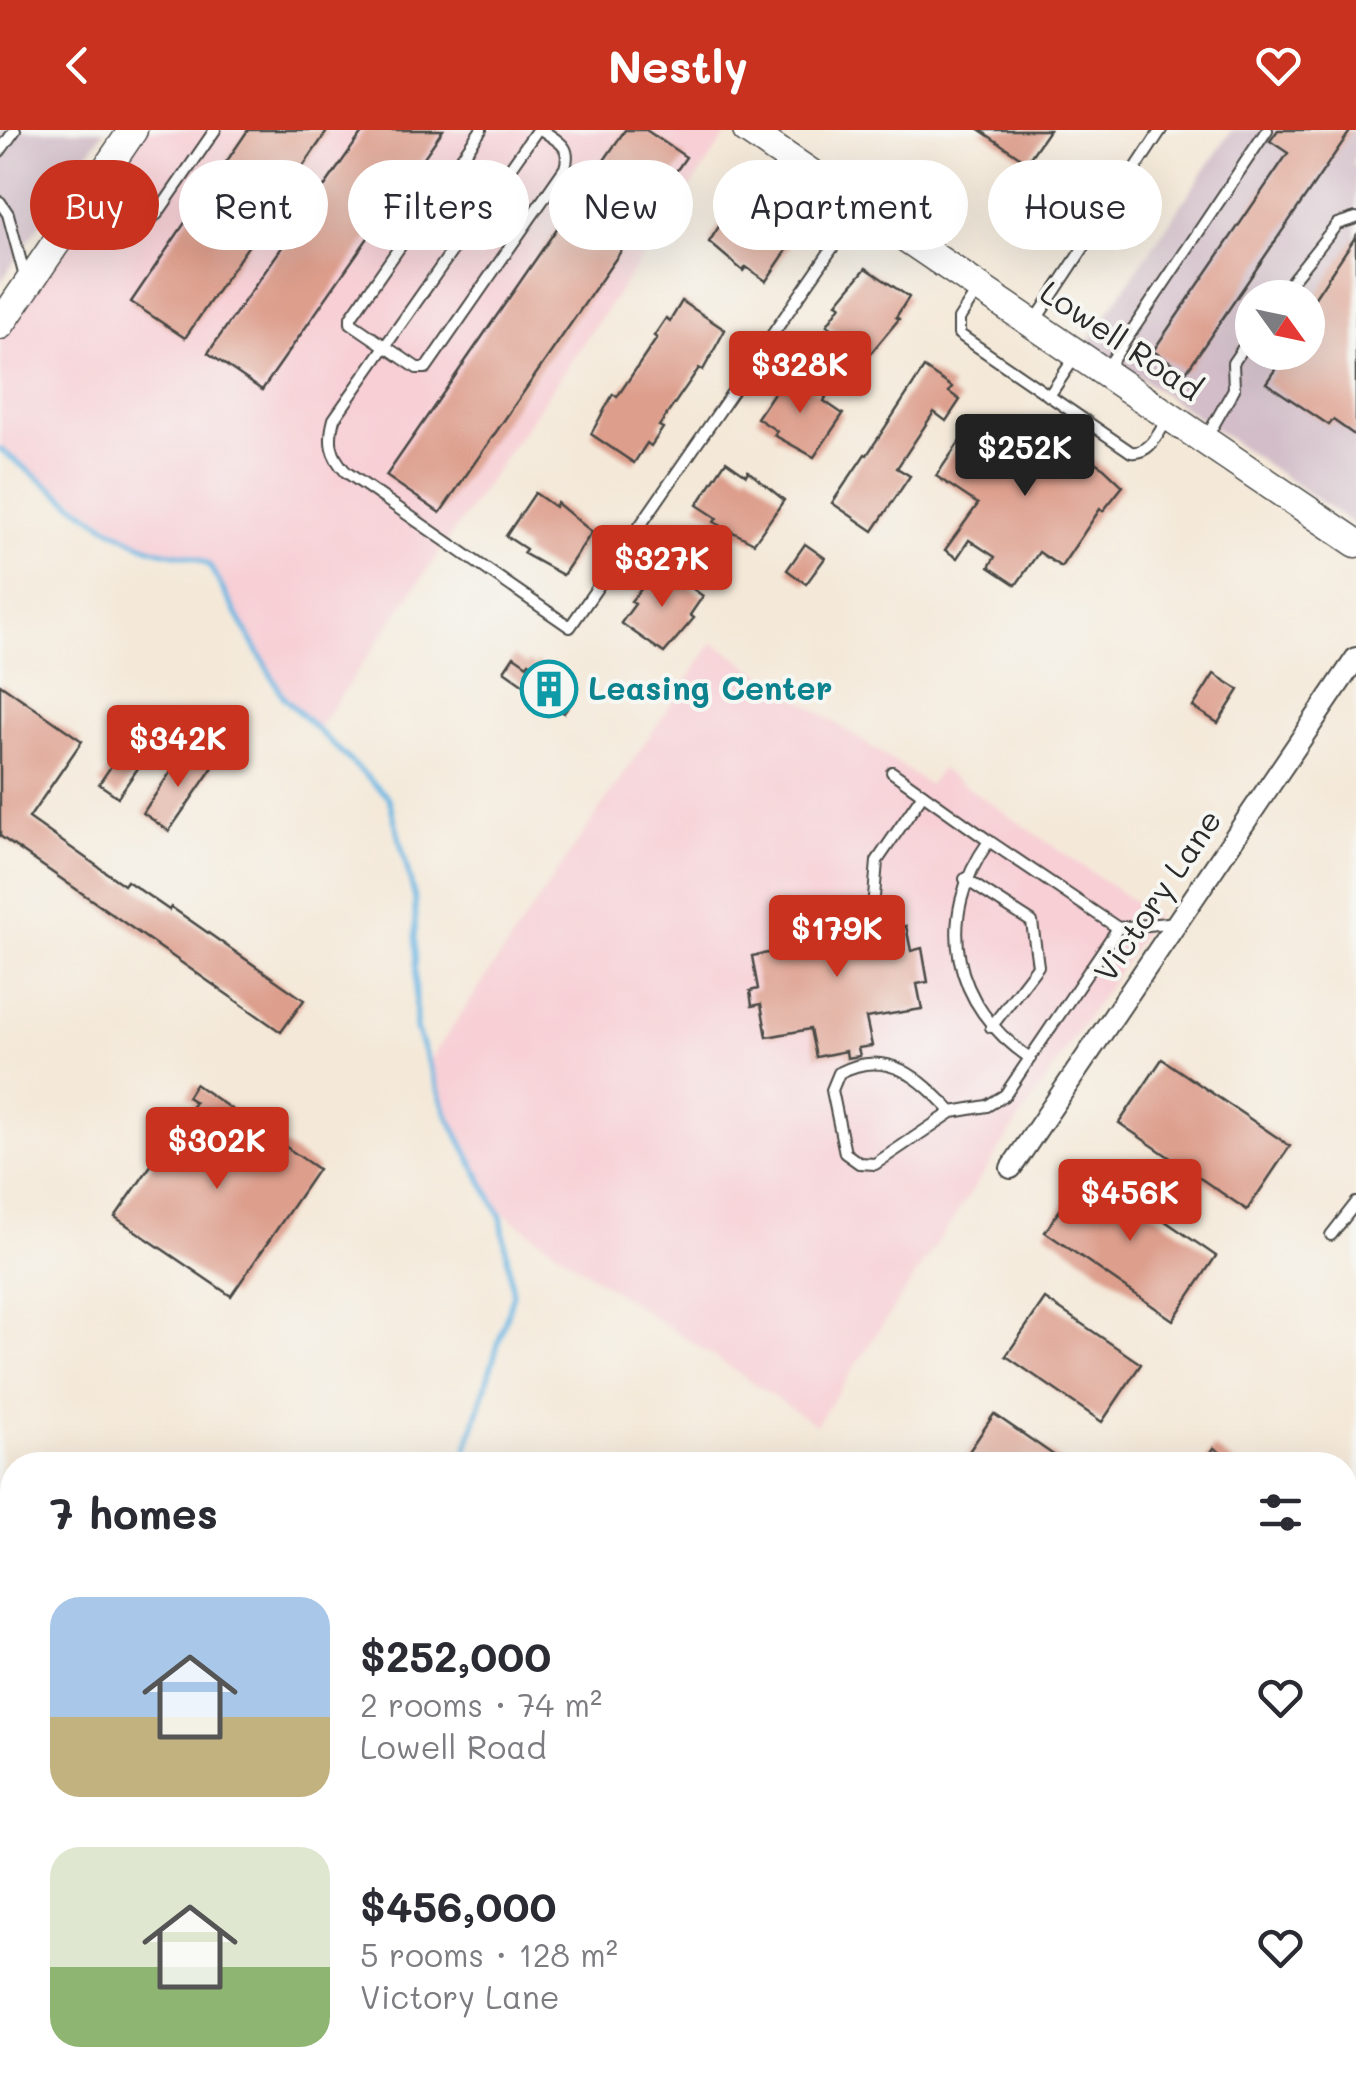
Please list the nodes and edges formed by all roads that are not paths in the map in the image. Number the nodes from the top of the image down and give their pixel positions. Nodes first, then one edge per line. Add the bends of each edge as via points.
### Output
1 (14, 130) edge
2 (133, 130) edge
3 (215, 130) edge
4 (481, 130) edge
5 (540, 130) edge
6 (746, 130) edge
7 (1161, 130) edge
8 (1267, 130) edge
9 (0, 151) edge
10 (112, 160) edge
11 (790, 160) edge
12 (0, 202) edge
13 (159, 211) edge
14 (1356, 218) edge
15 (51, 250) edge
16 (830, 250) edge
17 (924, 250) edge
18 (1292, 280) edge
19 (28, 284) junction
20 (980, 287) junction
21 (1034, 324) junction
22 (0, 325) edge
23 (385, 346) junction
24 (1078, 353) junction
25 (1235, 360) edge
26 (1104, 372) junction
27 (1049, 396) junction
28 (1170, 416) junction
29 (1205, 440) junction
30 (1356, 543) edge
31 (1356, 658) edge
32 (892, 772) dead end
33 (922, 794) junction
34 (989, 842) junction
35 (966, 878) junction
36 (873, 909) dead end
37 (1178, 922) junction
38 (1118, 928) junction
39 (991, 1027) junction
40 (1030, 1058) junction
41 (952, 1112) junction
42 (1010, 1168) dead end
43 (1356, 1203) edge
44 (1331, 1236) dead end

1 - 9 lane
2 - 10 street
3 - 13 lane
4 - 23 lane via 351,316 351,323
5 - 23 lane
5 - 23 lane via 566,147 565,168 426,368
6 - 11 street, Lowell Road
7 - 21 lane
8 - 26 lane
12 - 19 lane
14 - 18 lane via 1337,224
15 - 19 street
16 - 23 lane via 570,627 336,462 329,435 334,419
17 - 20 street, Lowell Road
19 - 22 street
20 - 21 street, Lowell Road
20 - 27 lane via 958,318 959,334
21 - 24 street, Lowell Road
24 - 26 street, Lowell Road
24 - 27 lane
25 - 29 lane via 1234,389
26 - 28 street, Lowell Road
27 - 28 lane via 1131,452 1154,442
28 - 29 street, Lowell Road
29 - 30 street, Lowell Road
31 - 37 street, Victory Lane
32 - 33 lane
33 - 34 lane
33 - 36 lane via 876,861
34 - 35 lane
34 - 38 lane
35 - 39 lane via 957,941 969,990
35 - 39 lane via 1032,922 1038,966
37 - 38 lane
37 - 42 street, Victory Lane
38 - 40 lane
39 - 40 lane
40 - 41 lane via 1005,1095
41 - 41 lane via 875,1164 859,1163 845,1153 832,1090 839,1073 852,1066 890,1063
43 - 44 lane

